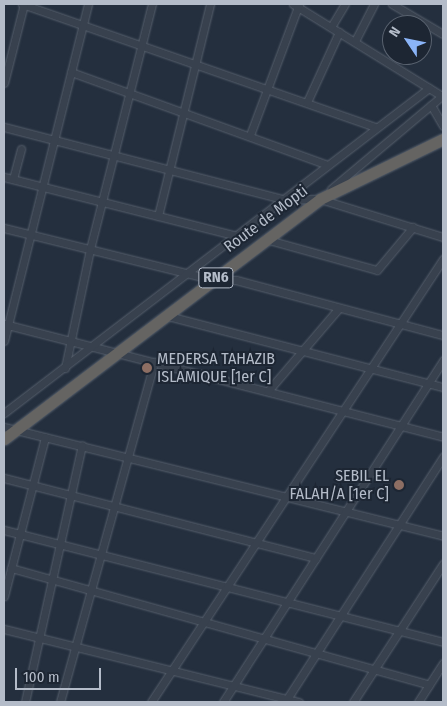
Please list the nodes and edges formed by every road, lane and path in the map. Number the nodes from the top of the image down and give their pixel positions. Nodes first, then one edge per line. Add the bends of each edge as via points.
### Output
1 (23, 4) edge
2 (88, 4) edge
3 (152, 4) edge
4 (210, 4) edge
5 (345, 4) edge
6 (374, 4) edge
7 (392, 4) edge
8 (297, 5) edge
9 (83, 26) junction
10 (331, 27) junction
11 (338, 32) junction
12 (443, 34) edge
13 (355, 41) junction
14 (141, 46) junction
15 (196, 64) junction
16 (71, 72) junction
17 (4, 83) edge
18 (429, 88) junction
19 (266, 89) junction
20 (129, 94) junction
21 (443, 95) edge
22 (307, 102) junction
23 (431, 105) junction
24 (184, 113) junction
25 (376, 126) junction
26 (443, 126) edge
27 (4, 128) edge
28 (250, 136) junction
29 (54, 141) junction
30 (442, 141) edge
31 (20, 149) dead end
32 (112, 156) junction
33 (328, 165) junction
34 (168, 169) junction
35 (4, 177) edge
36 (13, 179) junction
37 (42, 187) junction
38 (320, 199) junction
39 (287, 200) junction
40 (102, 202) junction
41 (158, 216) junction
42 (413, 227) junction
43 (4, 228) edge
44 (30, 234) junction
45 (236, 236) junction
46 (443, 236) edge
47 (264, 239) junction
48 (90, 249) junction
49 (443, 260) edge
50 (189, 273) junction
51 (214, 280) junction
52 (338, 309) junction
53 (168, 316) junction
54 (6, 324) edge
55 (401, 324) junction
56 (443, 335) edge
57 (4, 341) edge
58 (71, 341) junction
59 (88, 346) junction
60 (303, 351) junction
61 (116, 352) junction
62 (443, 360) edge
63 (154, 362) junction
64 (65, 368) junction
65 (372, 369) junction
66 (428, 383) junction
67 (443, 387) edge
68 (268, 392) junction
69 (342, 411) junction
70 (4, 413) edge
71 (398, 425) junction
72 (4, 426) edge
73 (17, 430) junction
74 (45, 437) junction
75 (443, 437) edge
76 (4, 439) edge
77 (82, 446) junction
78 (443, 457) edge
79 (128, 458) junction
80 (4, 478) edge
81 (32, 485) junction
82 (71, 495) junction
83 (287, 497) junction
84 (114, 506) junction
85 (345, 512) junction
86 (400, 525) junction
87 (4, 530) edge
88 (20, 534) junction
89 (443, 536) edge
90 (256, 543) junction
91 (60, 544) junction
92 (101, 555) junction
93 (316, 558) junction
94 (443, 564) edge
95 (11, 568) junction
96 (52, 579) junction
97 (227, 587) junction
98 (91, 591) junction
99 (4, 596) edge
100 (287, 602) junction
101 (342, 616) junction
102 (204, 622) junction
103 (4, 629) edge
104 (400, 630) junction
105 (39, 638) junction
106 (264, 638) junction
107 (443, 642) edge
108 (76, 647) junction
109 (317, 653) junction
110 (443, 664) edge
111 (375, 669) junction
112 (172, 671) junction
113 (429, 685) junction
114 (233, 686) junction
115 (286, 701) edge
116 (24, 702) edge
117 (60, 702) edge
118 (151, 702) edge
119 (223, 702) edge
120 (300, 702) edge
121 (353, 702) edge
122 (418, 702) edge

1 - 9 street
1 - 17 street
2 - 9 street
3 - 14 street
4 - 15 street
5 - 10 street
6 - 13 street
7 - 12 street
8 - 10 street
8 - 19 street
9 - 14 street
9 - 16 street
10 - 11 street
11 - 13 street
11 - 22 street
13 - 18 street
14 - 15 street
14 - 20 street
15 - 19 street
15 - 24 street
16 - 20 street
16 - 29 street
18 - 21 street
18 - 25 street
19 - 22 street
19 - 28 street
20 - 24 street
20 - 32 street
21 - 23 street
22 - 25 street
23 - 26 street
23 - 38 street
24 - 28 street
24 - 34 street
25 - 33 street
27 - 29 street
28 - 33 street
29 - 32 street
29 - 37 street
30 - 38 highway, Route de Mopti / RN6
31 - 36 street
32 - 34 street
32 - 40 street
33 - 39 street
34 - 39 street
34 - 41 street
35 - 36 street
36 - 37 street
37 - 40 street
37 - 44 street
38 - 39 street
38 - 42 street
38 - 47 highway, Route de Mopti / RN6
39 - 45 street
40 - 41 street
40 - 48 street
41 - 45 street
42 - 46 street
42 - 47 street via 377,270
43 - 44 street
44 - 48 street
44 - 54 street
45 - 50 street
47 - 51 highway, Route de Mopti / RN6
48 - 50 street
48 - 58 street
49 - 55 street
50 - 51 street
50 - 59 street
51 - 52 street via 236,280
51 - 53 highway, Route de Mopti / RN6
52 - 55 street
52 - 60 street
53 - 60 street
53 - 61 highway, Route de Mopti / RN6
54 - 57 street
54 - 58 street
55 - 56 street
55 - 65 street
58 - 59 street
58 - 64 street
59 - 61 street
59 - 64 street
60 - 65 street
60 - 68 street
61 - 63 street
61 - 73 highway, Route de Mopti / RN6
62 - 66 street
63 - 68 street
63 - 79 street
64 - 70 street
65 - 66 street
65 - 69 street
66 - 67 street
66 - 71 street
68 - 69 street
69 - 71 street
69 - 83 street
71 - 75 street
71 - 85 street
72 - 73 street
73 - 74 street
73 - 76 highway, Route de Mopti / RN6
74 - 77 street
74 - 81 street
77 - 79 street
77 - 82 street
78 - 86 street
79 - 83 street
79 - 84 street
80 - 81 street
81 - 82 street
81 - 88 street
82 - 84 street
82 - 91 street
83 - 85 street
83 - 90 street
84 - 90 street
84 - 92 street
85 - 86 street
85 - 93 street
86 - 89 street
86 - 101 street
87 - 88 street
88 - 91 street
88 - 95 street
90 - 93 street
90 - 97 street
91 - 92 street
91 - 96 street
92 - 97 street
92 - 98 street
93 - 100 street
94 - 104 street
95 - 96 street
95 - 99 street
96 - 98 street
96 - 105 street
97 - 100 street
97 - 102 street
98 - 102 street
98 - 108 street
100 - 101 street
100 - 106 street
101 - 104 street
101 - 109 street
102 - 106 street
102 - 112 street
103 - 105 street
104 - 107 street
104 - 111 street
105 - 108 street
105 - 116 street
106 - 109 street
106 - 114 street
108 - 112 street
108 - 117 street
109 - 111 street
109 - 115 street
110 - 113 street
111 - 113 street
111 - 121 street
112 - 114 street
112 - 118 street
113 - 122 street
114 - 115 street
114 - 119 street
115 - 120 street

